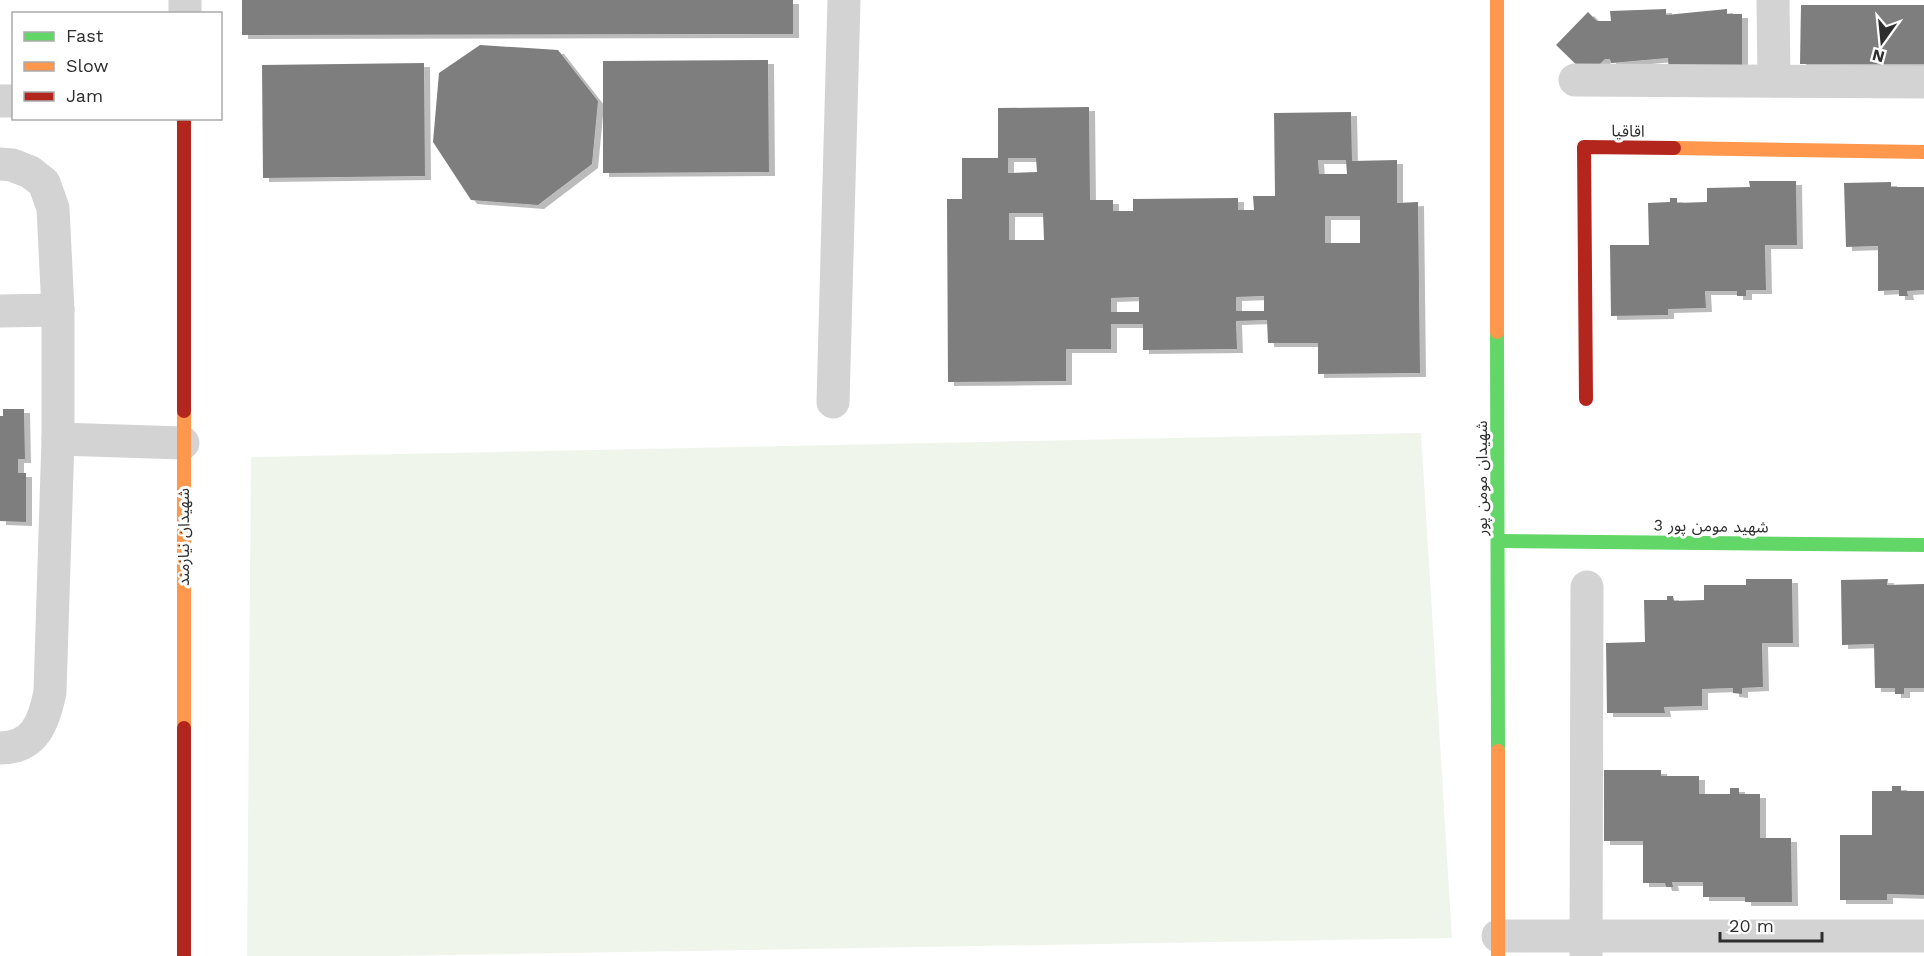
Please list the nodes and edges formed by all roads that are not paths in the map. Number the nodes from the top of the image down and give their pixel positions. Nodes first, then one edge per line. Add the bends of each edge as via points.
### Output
1 (843, 0) edge
2 (1497, 0) edge
3 (1773, 0) edge
4 (1575, 80) dead end
5 (1774, 81) junction
6 (1924, 82) edge
7 (184, 120) edge
8 (1924, 152) edge
9 (0, 164) edge
10 (58, 310) junction
11 (0, 311) edge
12 (1586, 399) dead end
13 (833, 402) dead end
14 (58, 439) junction
15 (183, 443) junction
16 (1498, 541) junction
17 (1924, 545) edge
18 (1587, 587) dead end
19 (0, 748) edge
20 (1924, 936) edge
21 (1498, 946) edge
22 (1586, 946) edge
23 (184, 956) edge

1 - 13 street
2 - 16 street, شهیدان مومن پور
3 - 5 street
4 - 5 street
5 - 6 street
7 - 15 street, شهیدان نیازمند
8 - 12 street, اقاقیا via 1584,147
9 - 10 street via 30,172 44,183 53,208
10 - 11 street
10 - 14 street
14 - 15 street
14 - 19 street via 50,692 36,734 13,748
15 - 23 street, شهیدان نیازمند
16 - 17 street, شهید مومن پور 3
16 - 21 street, شهیدان مومن پور
18 - 22 street
20 - 22 street
21 - 22 street

